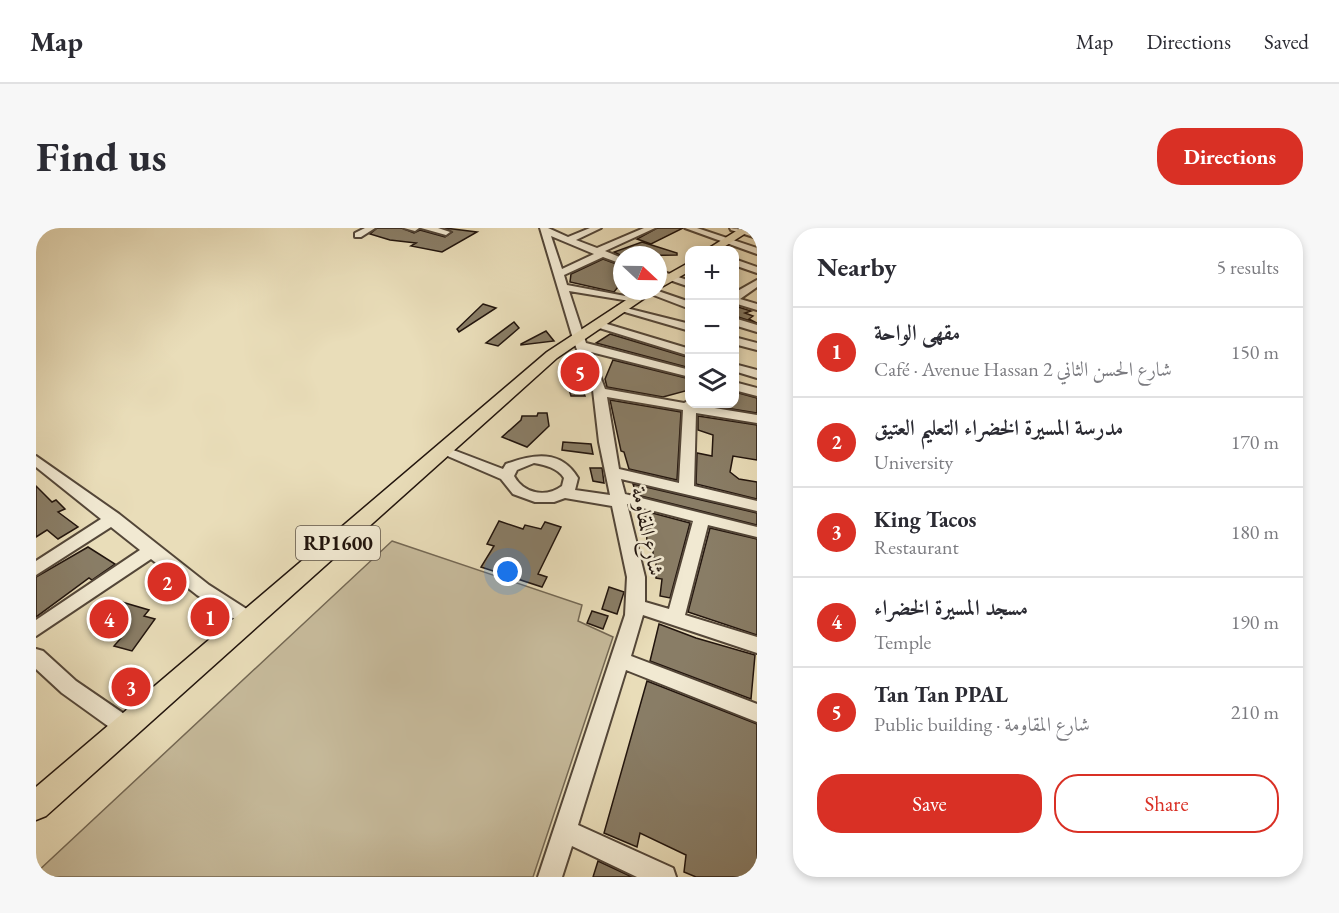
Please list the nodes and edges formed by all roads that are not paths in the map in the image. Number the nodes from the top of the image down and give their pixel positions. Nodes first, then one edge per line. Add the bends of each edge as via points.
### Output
1 (371, 228) edge
2 (408, 228) edge
3 (415, 228) edge
4 (425, 228) edge
5 (597, 228) edge
6 (633, 228) edge
7 (689, 228) edge
8 (545, 229) edge
9 (742, 229) edge
10 (647, 230) edge
11 (446, 232) dead end
12 (358, 235) dead end
13 (757, 235) edge
14 (728, 240) junction
15 (566, 241) junction
16 (718, 246) edge
17 (757, 251) edge
18 (599, 253) junction
19 (613, 258) edge
20 (739, 263) edge
21 (685, 267) edge
22 (757, 270) edge
23 (667, 274) edge
24 (667, 276) edge
25 (561, 281) junction
26 (685, 282) edge
27 (753, 284) edge
28 (613, 292) edge
29 (739, 296) edge
30 (634, 300) edge
31 (644, 300) edge
32 (656, 300) edge
33 (738, 300) edge
34 (685, 305) edge
35 (757, 307) edge
36 (739, 322) edge
37 (597, 324) junction
38 (685, 325) edge
39 (757, 329) edge
40 (581, 341) junction
41 (739, 341) edge
42 (757, 347) edge
43 (685, 351) edge
44 (739, 368) edge
45 (685, 372) edge
46 (757, 374) edge
47 (739, 387) edge
48 (598, 392) junction
49 (757, 392) edge
50 (685, 405) edge
51 (690, 408) edge
52 (700, 408) edge
53 (757, 420) edge
54 (448, 447) junction
55 (36, 460) edge
56 (516, 463) junction
57 (613, 472) junction
58 (507, 476) junction
59 (571, 478) junction
60 (686, 489) junction
61 (565, 493) junction
62 (619, 497) junction
63 (757, 506) edge
64 (113, 518) junction
65 (702, 518) junction
66 (757, 532) edge
67 (152, 550) junction
68 (36, 569) edge
69 (636, 606) junction
70 (675, 619) junction
71 (250, 620) junction
72 (36, 629) edge
73 (757, 645) edge
74 (36, 657) edge
75 (618, 660) junction
76 (757, 713) edge
77 (126, 727) junction
78 (36, 806) edge
79 (565, 831) junction
80 (550, 877) edge
81 (664, 877) edge

1 - 12 street
2 - 3 street
4 - 11 street
5 - 15 street
6 - 10 street
7 - 14 street
8 - 15 street
8 - 25 street, شارع المقاومة
9 - 13 street
9 - 14 main road
10 - 18 street
14 - 16 main road
14 - 17 street
15 - 18 street
18 - 19 street
18 - 25 street
20 - 22 street
21 - 23 main road
24 - 26 street
25 - 28 street
25 - 40 street, شارع المقاومة
27 - 29 street
30 - 37 main road, RP1600
31 - 38 street
32 - 34 street
33 - 35 street
36 - 39 street
37 - 40 main road, RP1600
37 - 43 street
40 - 45 street
40 - 48 street, شارع المقاومة
40 - 54 main road, RP1600 via 552,356
41 - 42 street
44 - 46 street
47 - 49 street
48 - 50 street
48 - 57 street, شارع المقاومة
51 - 60 street
52 - 53 street
54 - 56 street
54 - 58 street
54 - 71 main road, RP1600
55 - 64 street
56 - 58 street
56 - 59 street via 532,459 552,462
57 - 60 street
57 - 62 street, شارع المقاومة
58 - 61 street via 514,488 529,496 549,498
59 - 61 street
59 - 62 street
60 - 63 street
61 - 62 street
62 - 65 street
62 - 69 street, شارع المقاومة via 636,577
64 - 67 street
64 - 68 street
65 - 66 street
65 - 70 street
67 - 71 street
67 - 72 street
69 - 70 street
69 - 75 street, شارع المقاومة
70 - 73 street
71 - 77 main road, RP1600
74 - 77 street via 69,687
75 - 76 street
75 - 79 street, شارع المقاومة
77 - 78 main road, RP1600
79 - 80 street, شارع المقاومة
79 - 81 street

